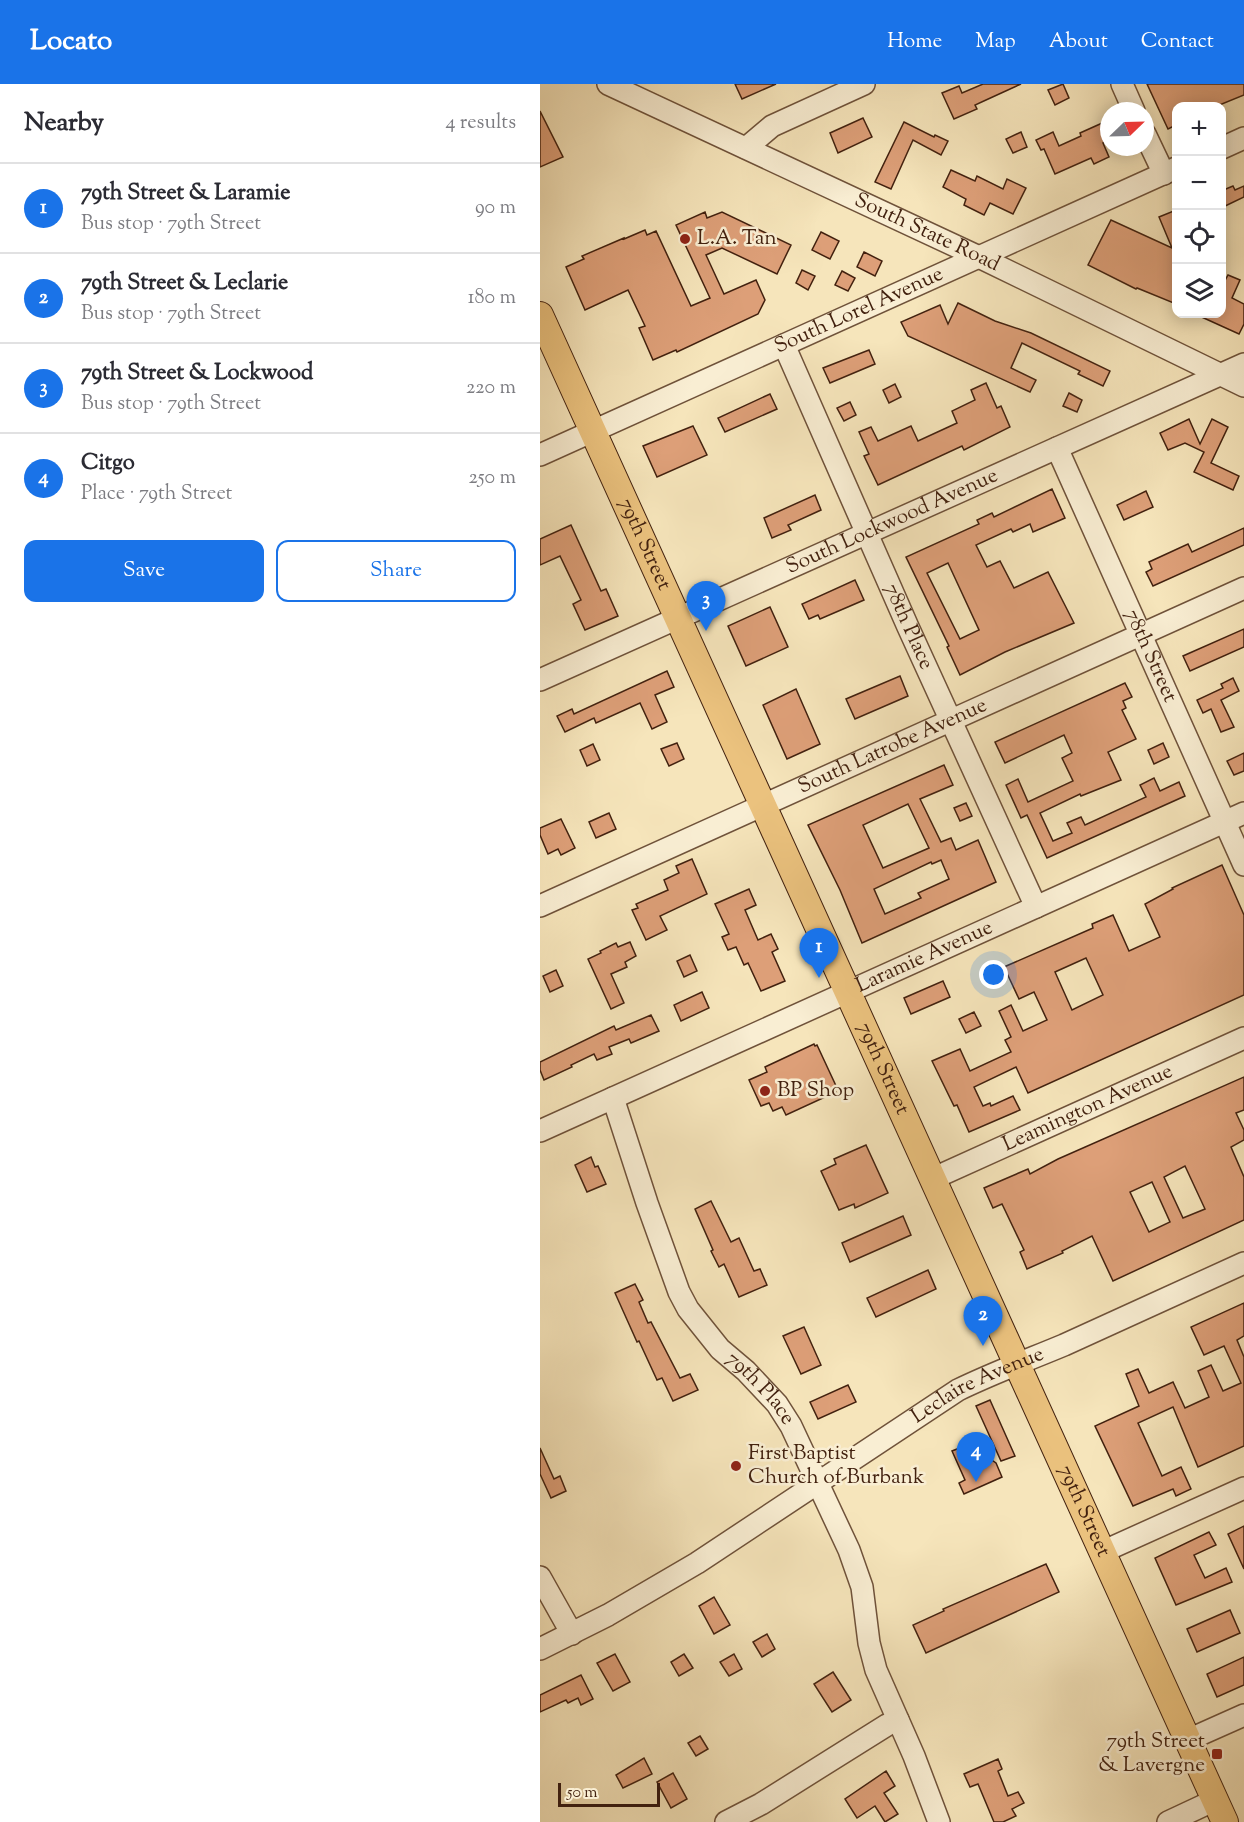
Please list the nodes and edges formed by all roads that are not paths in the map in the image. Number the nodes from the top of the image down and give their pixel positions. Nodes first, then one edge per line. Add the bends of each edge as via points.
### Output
1 (608, 84) edge
2 (864, 84) edge
3 (1122, 84) edge
4 (1130, 102) edge
5 (1244, 138) edge
6 (1226, 146) edge
7 (1154, 147) edge
8 (746, 148) junction
9 (1170, 171) edge
10 (980, 257) junction
11 (540, 315) edge
12 (784, 345) junction
13 (1244, 364) edge
14 (1220, 375) junction
15 (1244, 386) edge
16 (593, 431) junction
17 (1057, 448) junction
18 (540, 455) edge
19 (867, 532) junction
20 (1244, 588) edge
21 (677, 617) junction
22 (1141, 634) junction
23 (540, 680) edge
24 (951, 720) junction
25 (763, 805) junction
26 (1244, 813) edge
27 (1225, 822) junction
28 (1244, 865) edge
29 (540, 906) edge
30 (1036, 907) junction
31 (848, 992) junction
32 (1244, 1038) edge
33 (613, 1098) junction
34 (540, 1131) edge
35 (932, 1179) junction
36 (1244, 1263) edge
37 (1017, 1365) junction
38 (816, 1483) junction
39 (1244, 1488) edge
40 (1102, 1552) junction
41 (540, 1577) edge
42 (572, 1634) junction
43 (540, 1649) edge
44 (1244, 1714) edge
45 (898, 1720) junction
46 (1188, 1740) junction
47 (1220, 1811) edge
48 (726, 1822) edge
49 (939, 1822) edge
50 (1168, 1822) edge

1 - 8 street, South State Road
2 - 8 street via 772,126
3 - 4 street
5 - 6 street
7 - 9 street
8 - 10 street, South State Road
9 - 10 street, South Lorel Avenue
10 - 12 street, South Lorel Avenue
10 - 14 street, South State Road
11 - 16 main road, 79th Street
12 - 16 street, South Lorel Avenue
12 - 19 street, 78th Place
13 - 14 street, South Lockwood Avenue
14 - 15 street, South State Road
14 - 17 street, South Lockwood Avenue
16 - 18 street, South Lorel Avenue
16 - 21 main road, 79th Street
17 - 19 street, South Lockwood Avenue
17 - 22 street, 78th Street
19 - 21 street, South Lockwood Avenue
19 - 24 street, 78th Place
20 - 22 street, South Latrobe Avenue
21 - 23 street, South Lockwood Avenue
21 - 25 main road, 79th Street
22 - 24 street, South Latrobe Avenue
22 - 27 street, 78th Street
24 - 25 street, South Latrobe Avenue
24 - 30 street, 78th Place
25 - 29 street, South Latrobe Avenue
25 - 31 main road, 79th Street
26 - 27 street, Laramie Avenue
27 - 28 street, 78th Street
27 - 30 street, Laramie Avenue
30 - 31 street, Laramie Avenue
31 - 33 street, Laramie Avenue
31 - 35 main road, 79th Street
32 - 35 street, Leamington Avenue
33 - 34 street, Laramie Avenue
33 - 38 street, 79th Place via 647,1203 688,1309 720,1349 777,1404
35 - 37 main road, 79th Street
36 - 37 street, Leclaire Avenue
37 - 38 street, Leclaire Avenue via 958,1390
37 - 40 main road, 79th Street
38 - 42 street, Leclaire Avenue via 698,1563
38 - 45 street, 79th Place via 857,1570 872,1657
39 - 40 street
40 - 46 main road, 79th Street
41 - 42 street
42 - 43 street, Leclaire Avenue
44 - 46 street
45 - 48 street
45 - 49 street, 79th Place
46 - 47 main road, 79th Street
47 - 50 street

